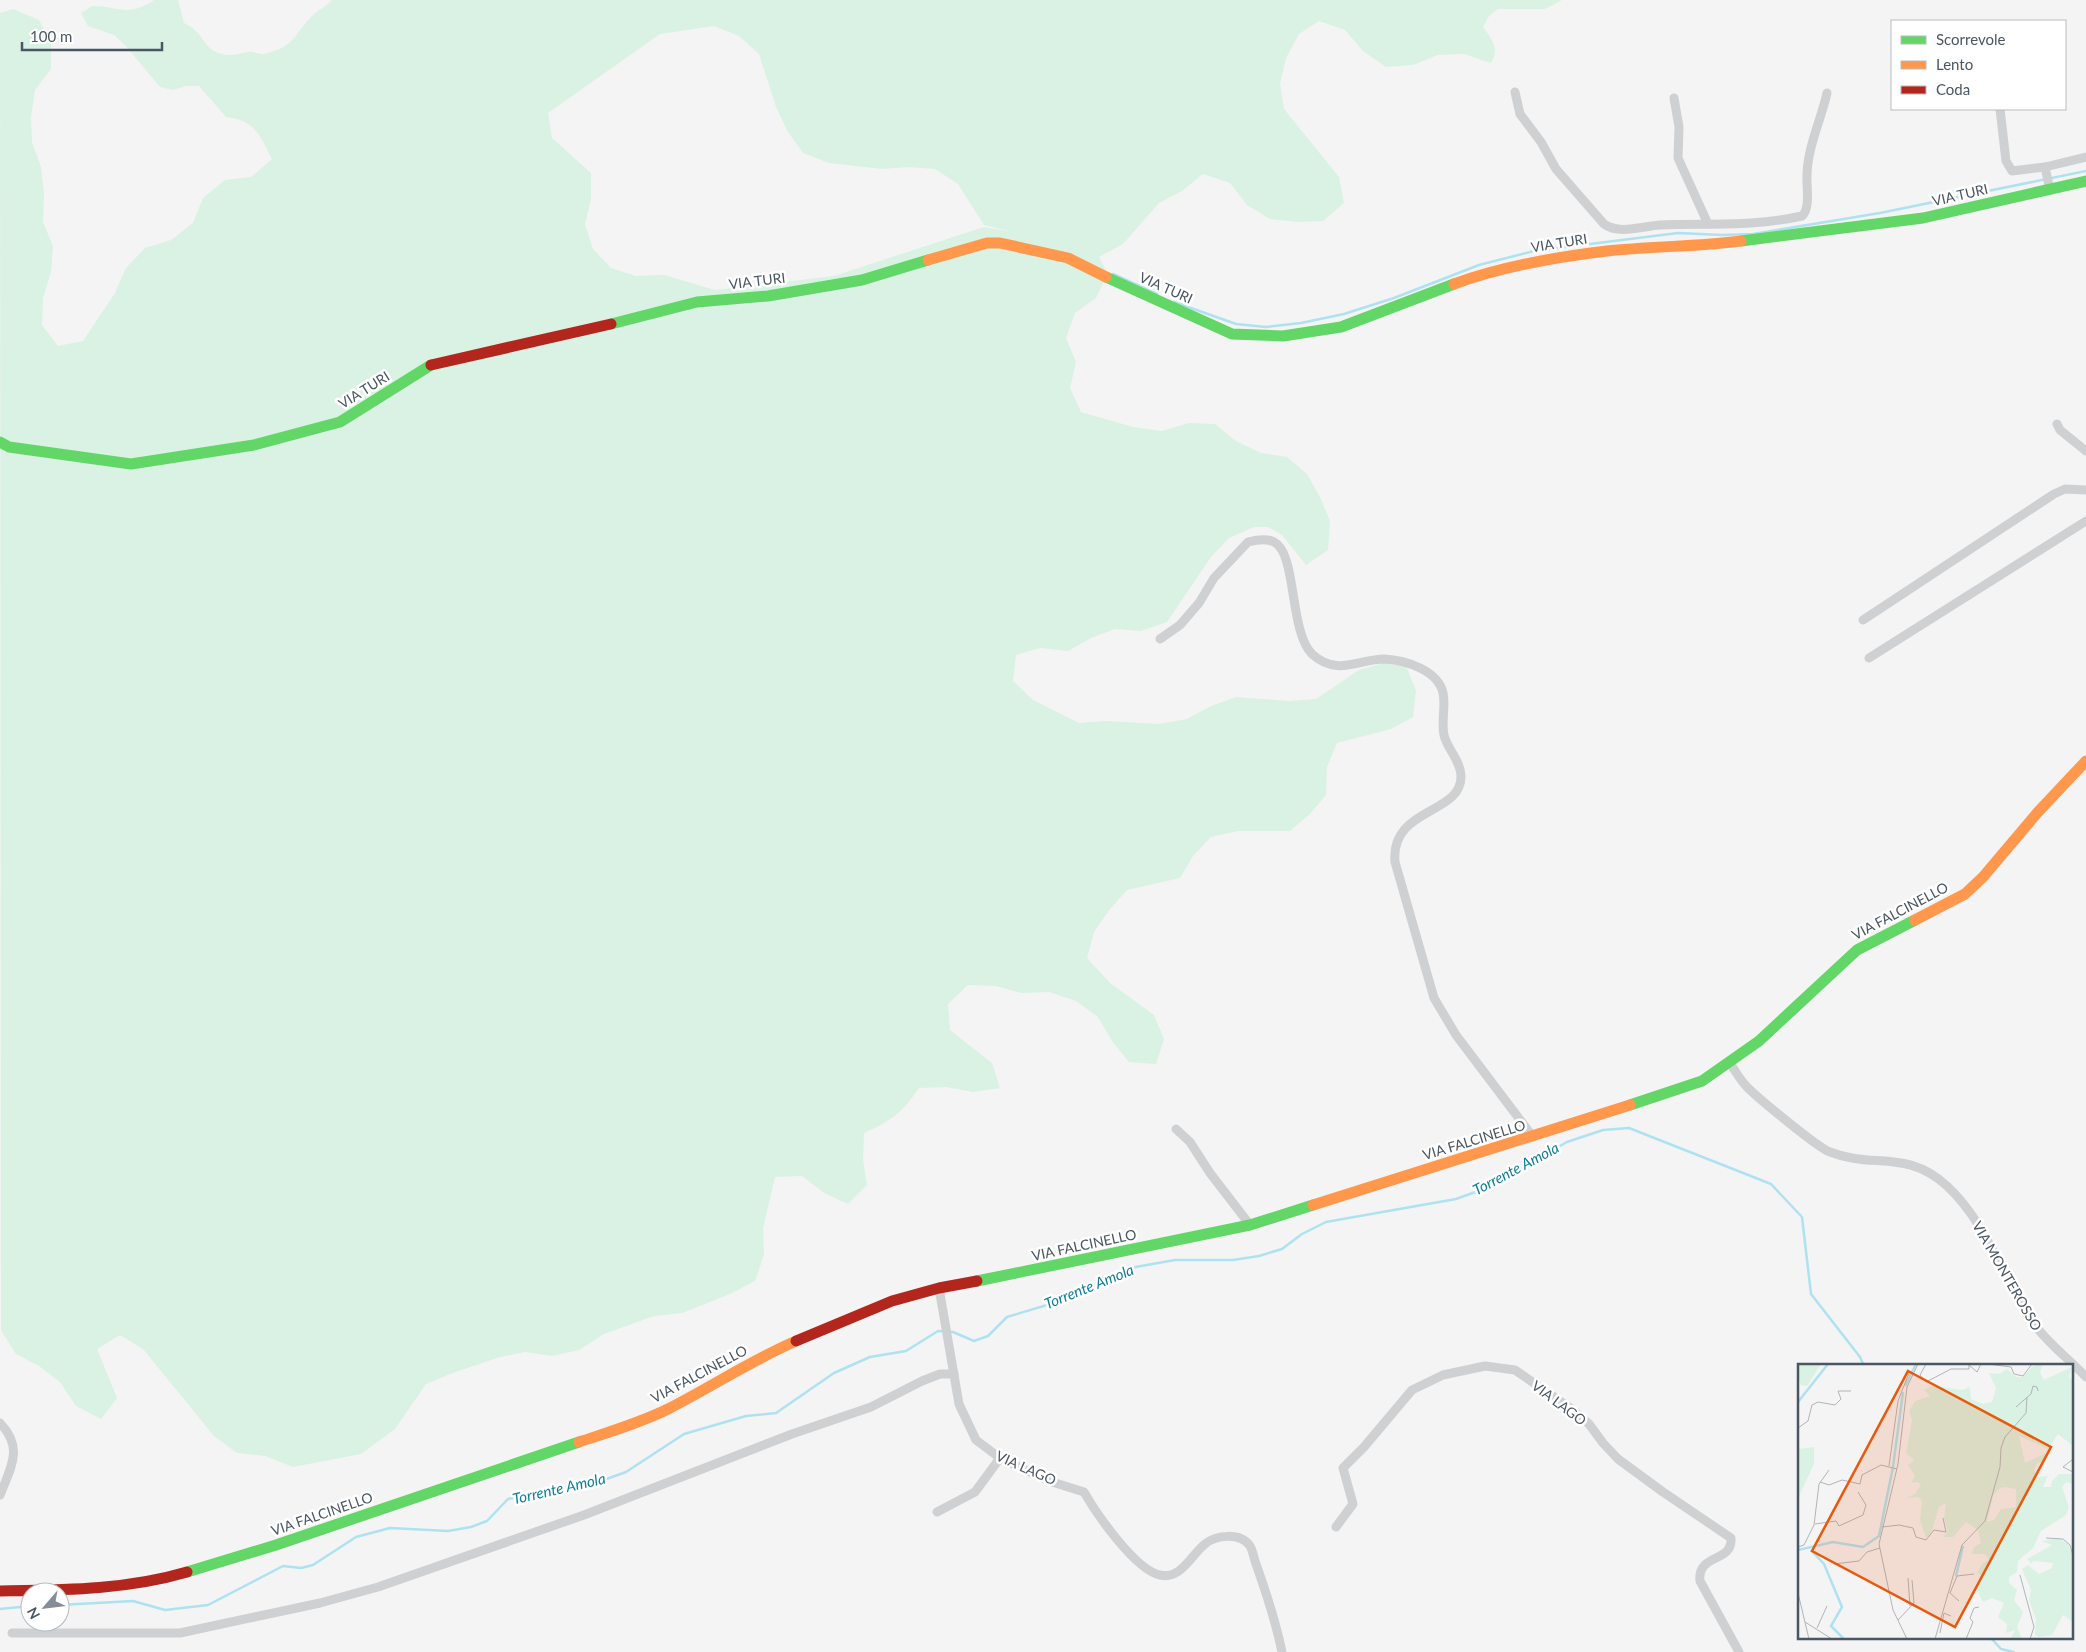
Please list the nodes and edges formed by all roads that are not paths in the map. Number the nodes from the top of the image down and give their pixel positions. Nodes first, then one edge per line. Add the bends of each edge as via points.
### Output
1 (1515, 92) dead end
2 (1827, 93) dead end
3 (1674, 98) dead end
4 (2000, 110) edge
5 (2086, 157) edge
6 (2046, 169) junction
7 (2086, 182) edge
8 (2049, 187) junction
9 (1708, 224) junction
10 (1789, 228) junction
11 (2057, 424) dead end
12 (0, 442) edge
13 (2086, 451) edge
14 (2086, 490) edge
15 (2086, 521) edge
16 (1862, 620) dead end
17 (1160, 639) dead end
18 (1869, 658) dead end
19 (2086, 762) edge
20 (1729, 1062) junction
21 (1176, 1129) dead end
22 (1534, 1138) junction
23 (1250, 1225) junction
24 (939, 1293) junction
25 (2073, 1364) edge
26 (2074, 1365) edge
27 (954, 1370) junction
28 (2086, 1378) edge
29 (0, 1423) edge
30 (1000, 1458) junction
31 (0, 1495) edge
32 (937, 1512) dead end
33 (1336, 1526) dead end
34 (0, 1591) edge
35 (12, 1634) dead end
36 (1282, 1652) edge
37 (1739, 1652) edge

1 - 9 street via 1520,114 1556,169 1604,224 1614,229
2 - 10 street via 1807,171 1805,213
3 - 9 street via 1679,127 1678,158
4 - 6 street via 2006,161 2010,169
5 - 6 street
6 - 8 street
7 - 8 street, VIA TURI
8 - 10 street, VIA TURI via 1923,218
9 - 10 street
10 - 12 street, VIA TURI via 1733,242 1608,251 1531,263 1474,277 1341,327 1283,336 1232,334 1068,258 987,243 862,280 768,296 697,302 430,366 340,422 254,446 131,464 9,447
11 - 13 street
14 - 16 street via 2065,489 2054,494
15 - 18 street
17 - 22 street via 1180,625 1214,578 1248,542 1275,542 1286,556 1303,642 1313,654 1329,663 1347,667 1384,659 1411,665 1425,670 1437,683 1443,693 1444,735 1460,770 1460,785 1446,801 1405,826 1397,837 1395,862 1434,998 1456,1035
19 - 20 street, VIA FALCINELLO via 1965,894 1857,950 1773,1029
20 - 22 street, VIA FALCINELLO via 1702,1080
20 - 25 street, VIA MONTEROSSO via 1747,1087 1829,1152 1923,1168 1948,1186 1986,1236 2030,1318 2042,1335
21 - 23 street via 1190,1142 1214,1180
22 - 23 street, VIA FALCINELLO
23 - 24 street, VIA FALCINELLO
24 - 27 street, VIA LAGO
24 - 34 street, VIA FALCINELLO via 892,1301 774,1351 668,1410 639,1422 276,1545 152,1582 86,1589
26 - 28 street, VIA MONTEROSSO
27 - 30 street, VIA LAGO via 960,1404 970,1429 984,1448
27 - 35 street via 922,1381 871,1407 792,1434 584,1515 378,1587 180,1633
29 - 31 street via 11,1438 14,1461
30 - 32 street via 975,1492
30 - 36 street, VIA LAGO via 1049,1481 1084,1492 1109,1530 1141,1563 1160,1576 1180,1570 1199,1549 1217,1538 1237,1538 1249,1545
33 - 37 street, VIA LAGO via 1353,1504 1342,1468 1412,1390 1443,1375 1485,1366 1515,1370 1573,1410 1618,1459 1731,1538 1729,1550 1701,1567 1699,1572 1700,1581

